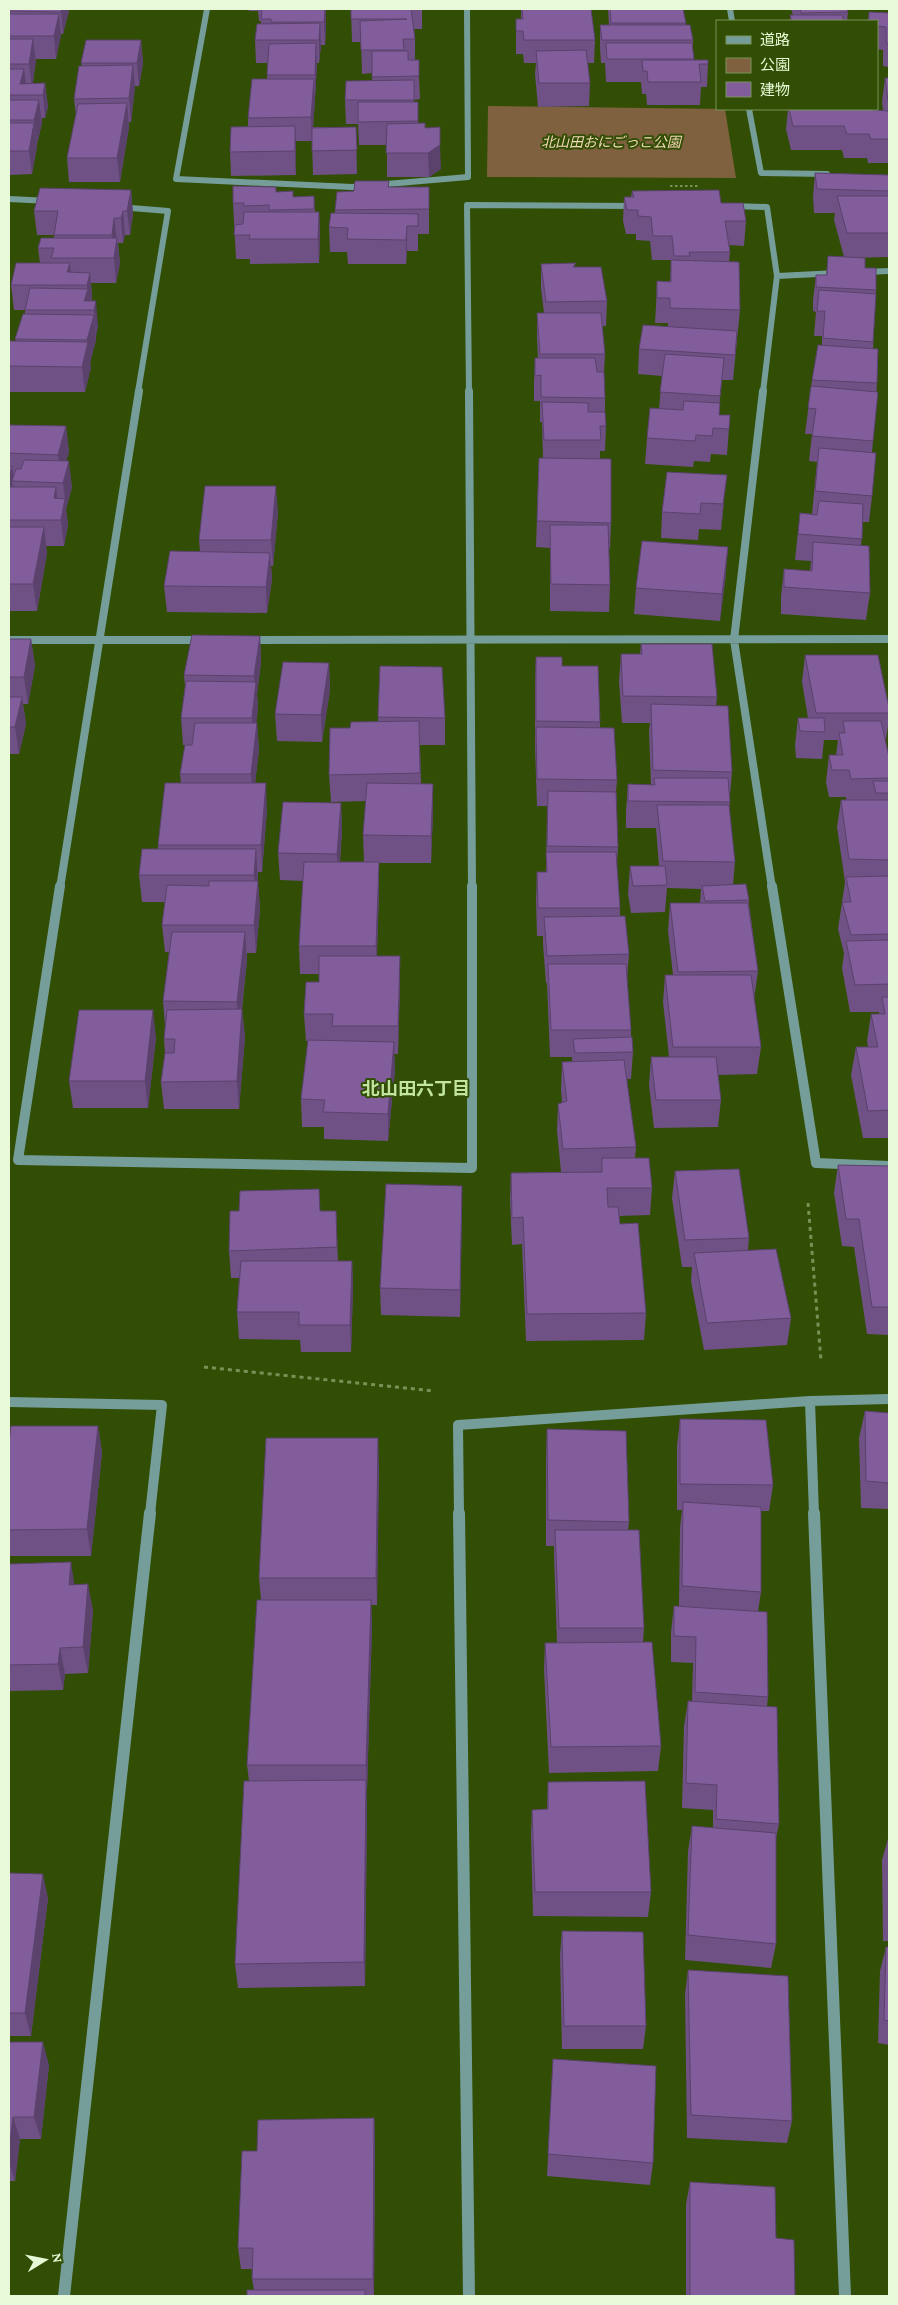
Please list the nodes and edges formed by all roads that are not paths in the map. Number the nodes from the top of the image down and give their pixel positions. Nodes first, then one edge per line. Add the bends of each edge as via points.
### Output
1 (207, 9) edge
2 (467, 9) edge
3 (749, 110) edge
4 (830, 174) edge
5 (9, 199) edge
6 (56, 201) edge
7 (112, 206) edge
8 (641, 206) edge
9 (719, 206) edge
10 (889, 270) edge
11 (852, 272) edge
12 (842, 273) edge
13 (777, 276) junction
14 (889, 639) edge
15 (9, 640) edge
16 (98, 640) junction
17 (216, 640) edge
18 (236, 640) edge
19 (734, 640) junction
20 (471, 641) junction
21 (889, 1166) edge
22 (889, 1399) edge
23 (810, 1401) junction
24 (9, 1402) edge
25 (64, 2296) edge
26 (469, 2296) edge
27 (845, 2296) edge

1 - 2 street via 176,179 352,187 468,177
3 - 4 street via 761,173
5 - 6 street
7 - 16 street via 168,211
8 - 20 street via 467,205
9 - 13 street via 767,206
10 - 11 street
12 - 13 street
13 - 19 street
14 - 19 street
15 - 16 street
16 - 17 street
16 - 20 street via 18,1160 472,1168
18 - 20 street
19 - 20 street
19 - 21 street via 816,1163
22 - 23 street
23 - 26 street via 458,1425
23 - 27 street
24 - 25 street via 162,1405

